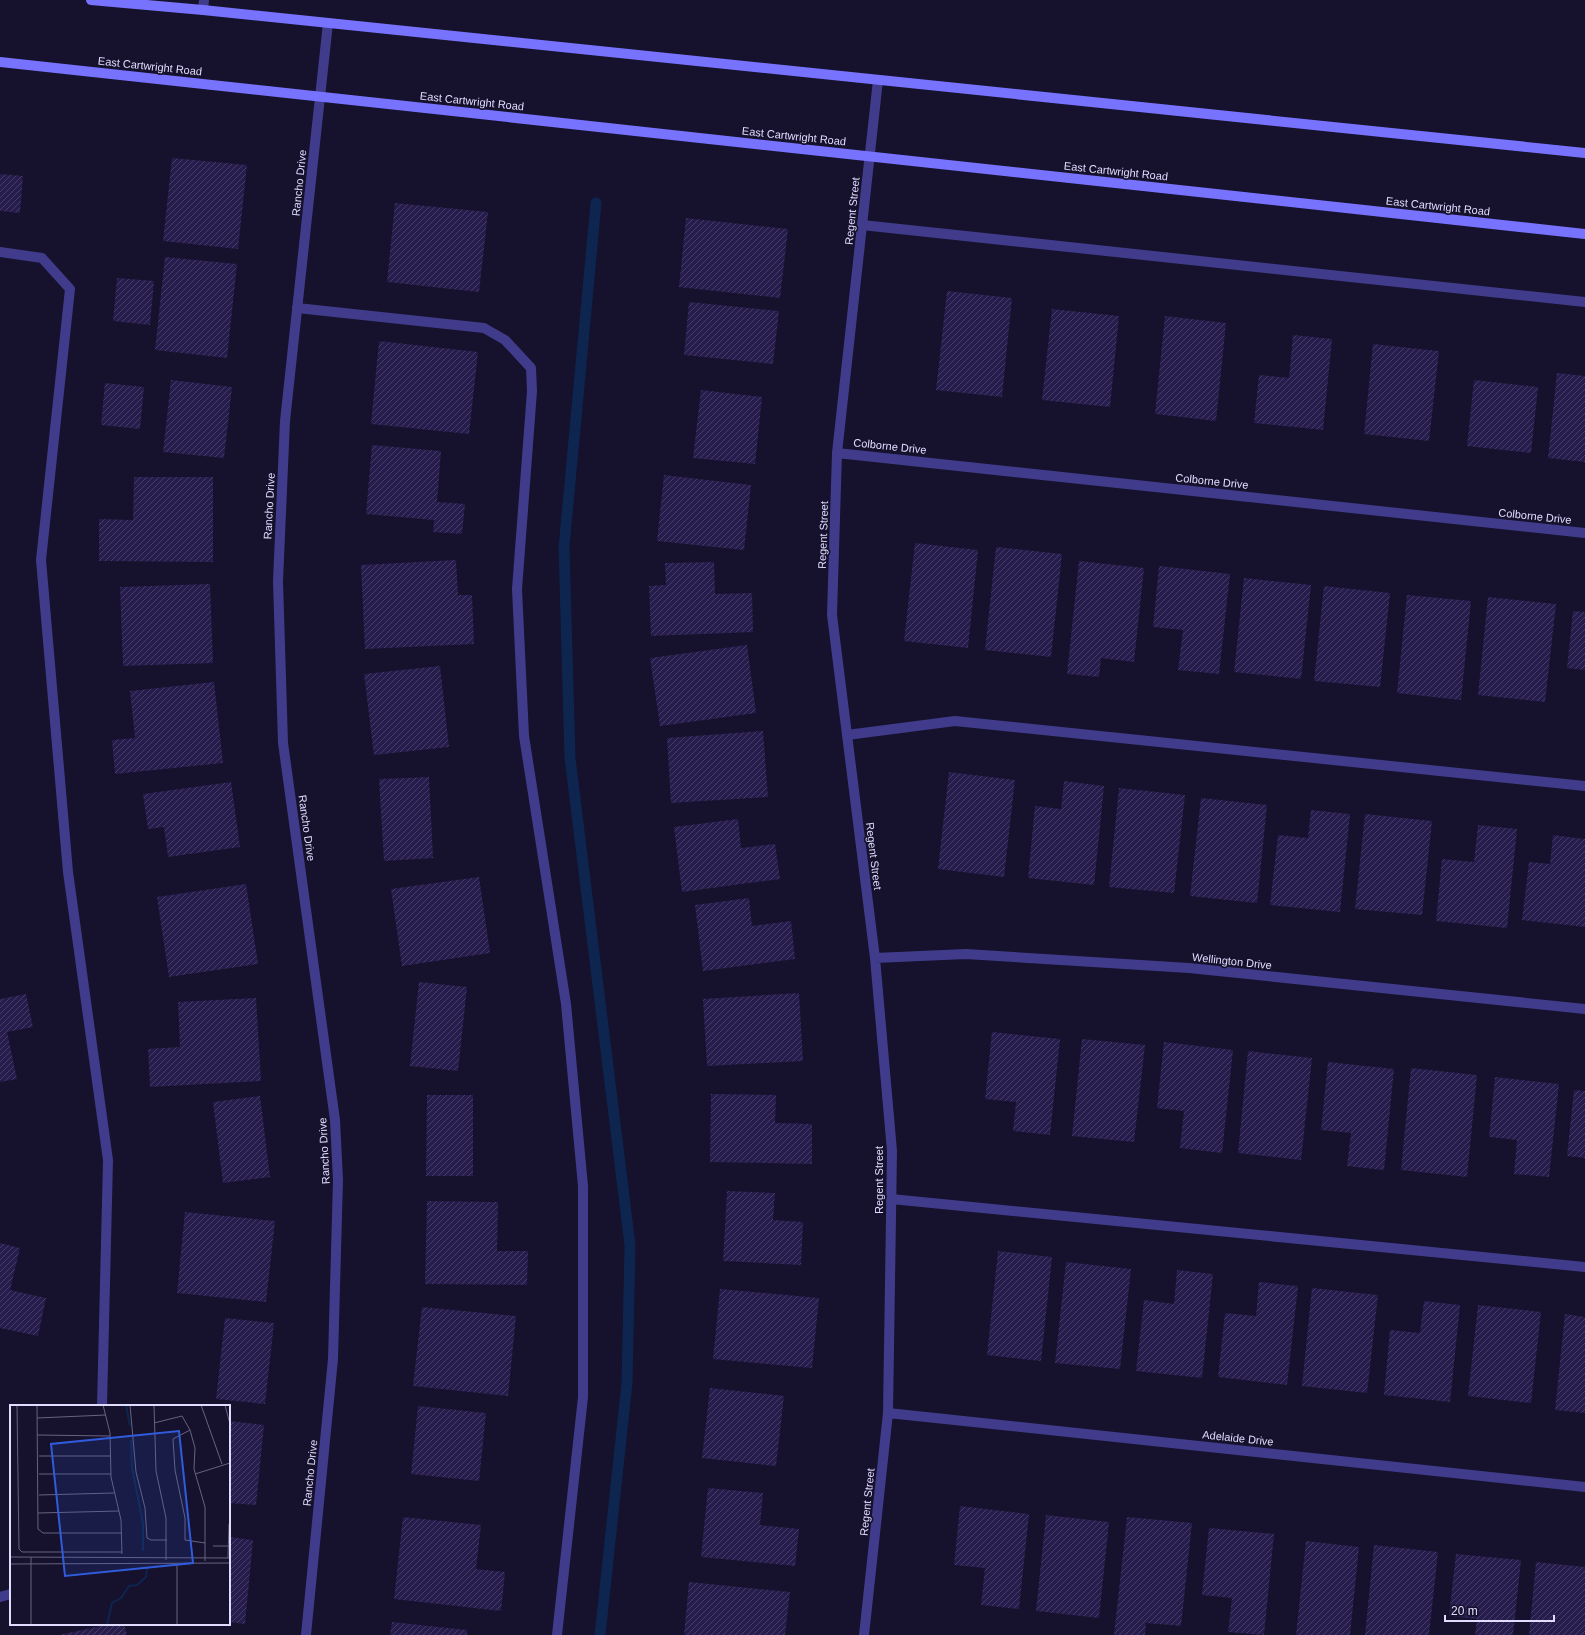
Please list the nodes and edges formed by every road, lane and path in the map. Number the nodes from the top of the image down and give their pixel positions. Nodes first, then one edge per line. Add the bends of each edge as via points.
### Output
1 (91, 0) edge
2 (203, 5) edge
3 (328, 23) junction
4 (0, 62) edge
5 (878, 80) junction
6 (320, 97) junction
7 (1585, 154) edge
8 (870, 156) junction
9 (862, 225) junction
10 (1585, 234) edge
11 (0, 252) edge
12 (1585, 302) edge
13 (297, 308) junction
14 (837, 452) junction
15 (1585, 534) edge
16 (847, 735) junction
17 (1585, 786) edge
18 (875, 958) junction
19 (1585, 1009) edge
20 (891, 1199) junction
21 (1585, 1267) edge
22 (102, 1405) edge
23 (888, 1413) junction
24 (1585, 1487) edge
25 (10, 1594) edge
26 (0, 1597) edge
27 (306, 1635) edge
28 (557, 1635) edge
29 (864, 1635) edge

1 - 2 main road
2 - 3 main road
3 - 5 main road
3 - 6 street, Rancho Drive
4 - 6 main road, East Cartwright Road
5 - 7 main road
5 - 8 street, Regent Street
6 - 8 main road, East Cartwright Road
6 - 13 street, Rancho Drive
8 - 9 street, Regent Street
8 - 10 main road, East Cartwright Road
9 - 12 street
9 - 14 street, Regent Street
11 - 22 street via 42,258 70,289 41,560 68,872 108,1160
13 - 27 street, Rancho Drive via 285,421 278,581 284,744 335,1120 338,1180 333,1359
13 - 28 street via 484,328 505,340 530,368 532,391 517,589 524,736 566,1004 583,1186 583,1397
14 - 15 street, Colborne Drive
14 - 16 street, Regent Street via 832,615
16 - 17 street via 955,722
16 - 18 street, Regent Street
18 - 19 street, Wellington Drive via 966,954 1189,968
18 - 20 street, Regent Street via 892,1151
20 - 21 street
20 - 23 street, Regent Street
23 - 24 street, Adelaide Drive
23 - 29 street, Regent Street
25 - 26 street

